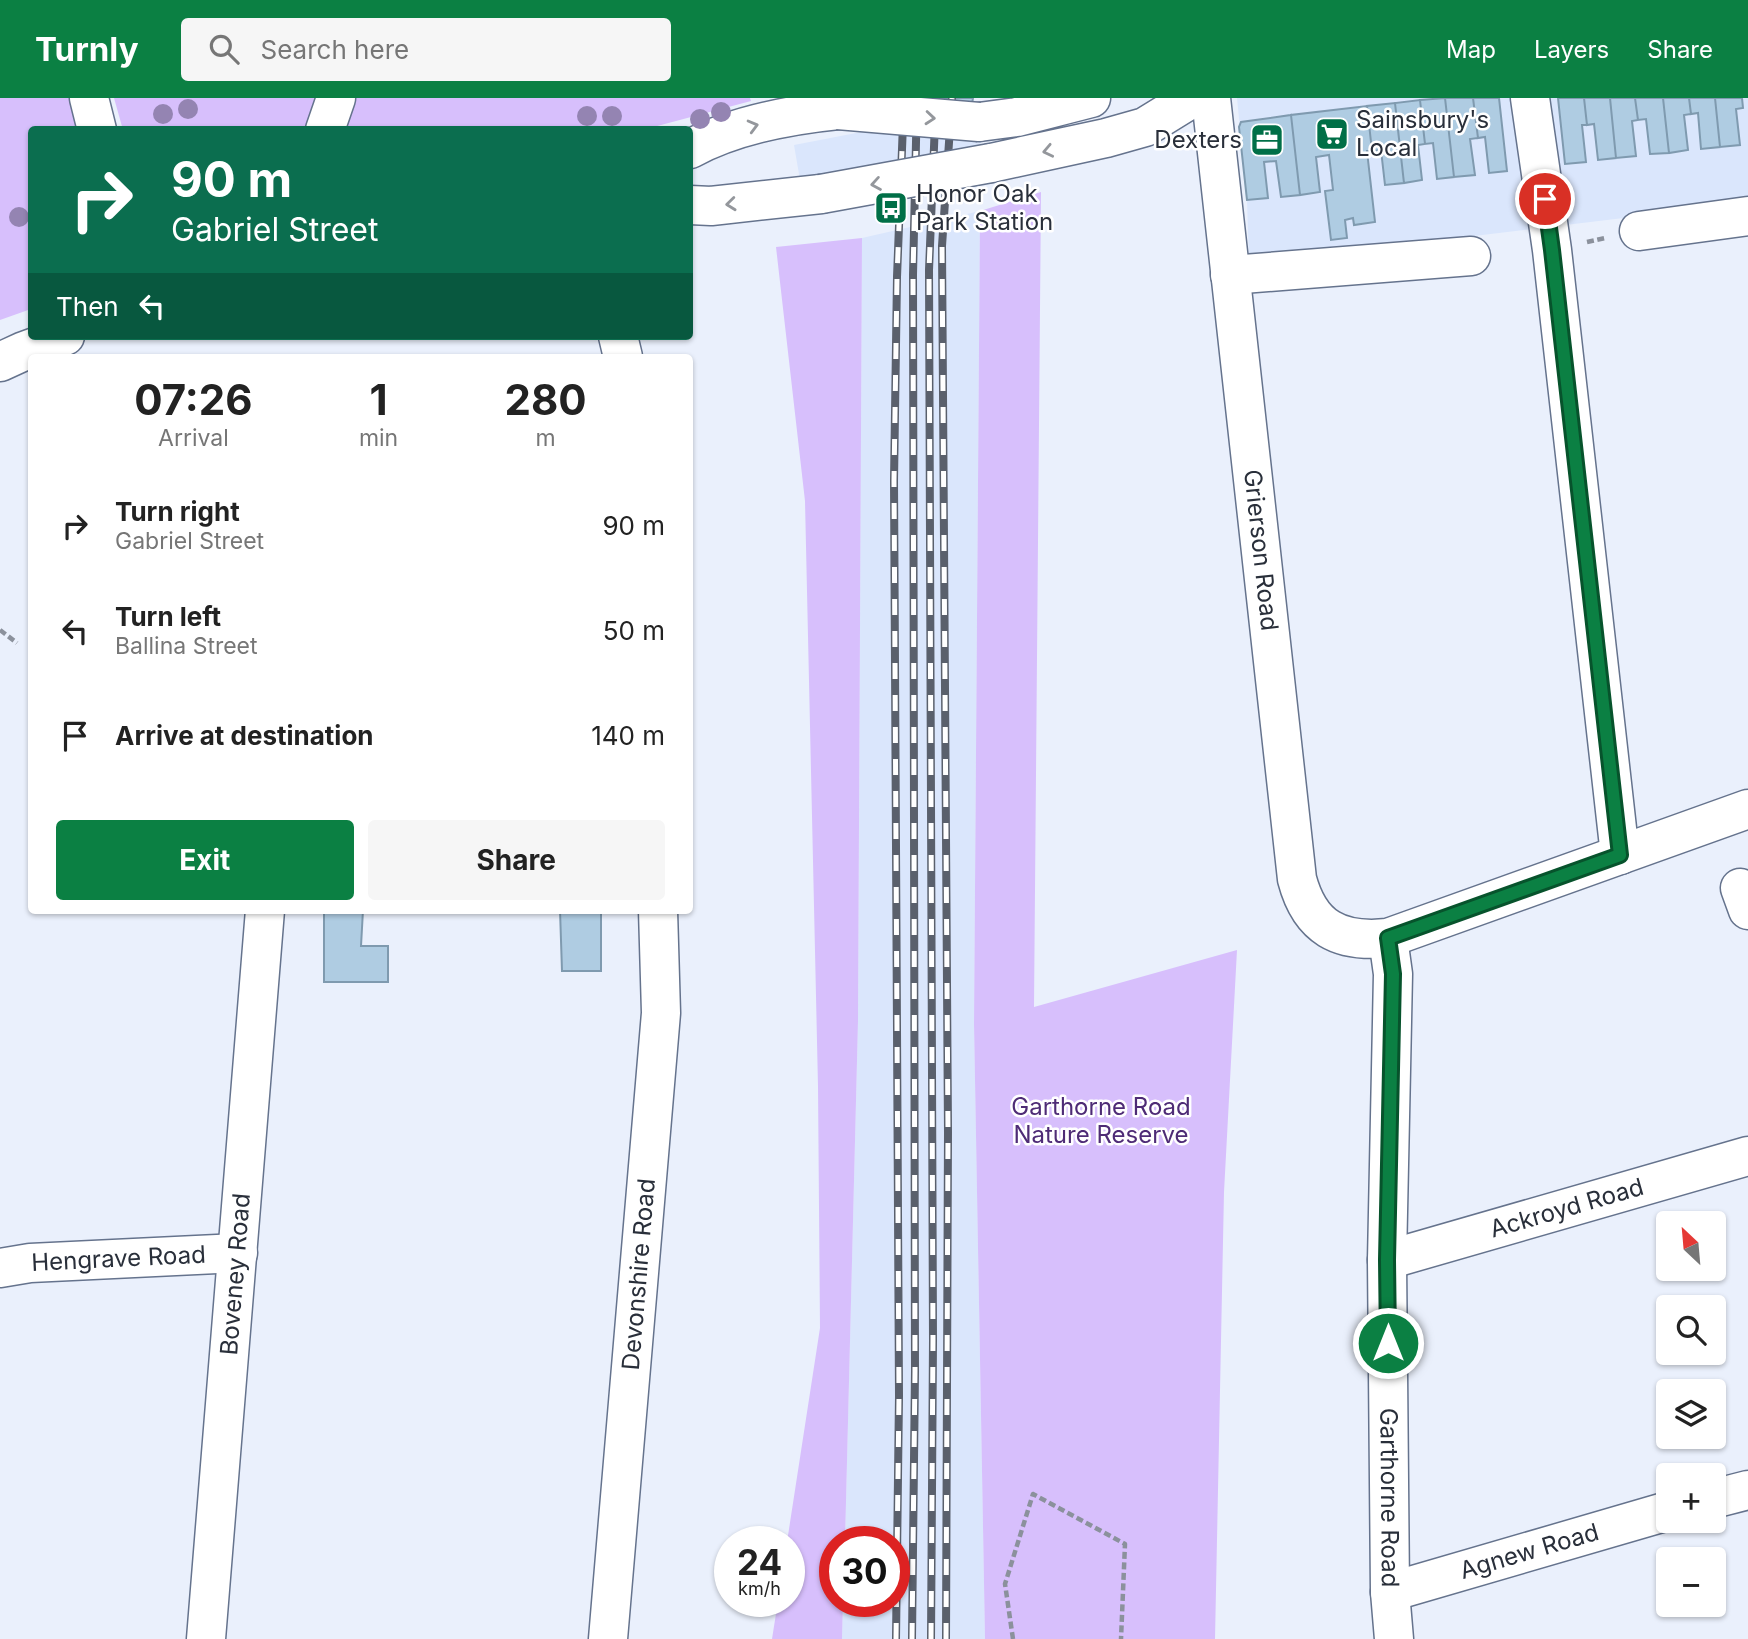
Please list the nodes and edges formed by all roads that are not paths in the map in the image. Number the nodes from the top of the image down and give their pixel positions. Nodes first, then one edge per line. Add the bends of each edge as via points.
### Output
1 (89, 98) edge
2 (336, 98) edge
3 (1091, 98) edge
4 (1192, 98) edge
5 (1211, 98) edge
6 (1530, 98) edge
7 (96, 126) edge
8 (326, 126) edge
9 (693, 147) edge
10 (693, 205) edge
11 (1748, 216) edge
12 (1639, 231) road end
13 (1471, 256) dead end
14 (1230, 275) junction
15 (54, 340) edge
16 (0, 362) edge
17 (1748, 809) edge
18 (1620, 855) junction
19 (265, 914) edge
20 (658, 914) edge
21 (1388, 938) junction
22 (1748, 1156) edge
23 (238, 1254) junction
24 (1387, 1260) junction
25 (0, 1268) edge
26 (1748, 1490) edge
27 (1726, 1496) edge
28 (1656, 1514) edge
29 (1390, 1592) junction
30 (206, 1639) edge
31 (608, 1639) edge
32 (1394, 1639) edge

1 - 7 street
2 - 8 street
9 -> 3 street, bridge via 710,138 800,114 838,110 979,122
4 -> 10 street, bridge via 1145,127 991,163 821,194
5 - 14 street, Grierson Road
6 - 18 street via 1552,250
11 - 12 street
13 - 14 street
14 - 21 street, Grierson Road via 1297,879 1307,906 1326,928 1363,940
15 - 16 street
17 - 18 street, Grierson Road
18 - 21 street, Grierson Road
19 - 23 street, Boveney Road
20 - 31 street, Devonshire Road via 660,1013
21 - 24 street, Garthorne Road via 1393,993
22 - 24 street, Ackroyd Road
23 - 25 street, Hengrave Road
23 - 30 street, Boveney Road
24 - 29 street, Garthorne Road
26 - 27 street
28 - 29 street, Agnew Road
29 - 32 street, Garthorne Road

